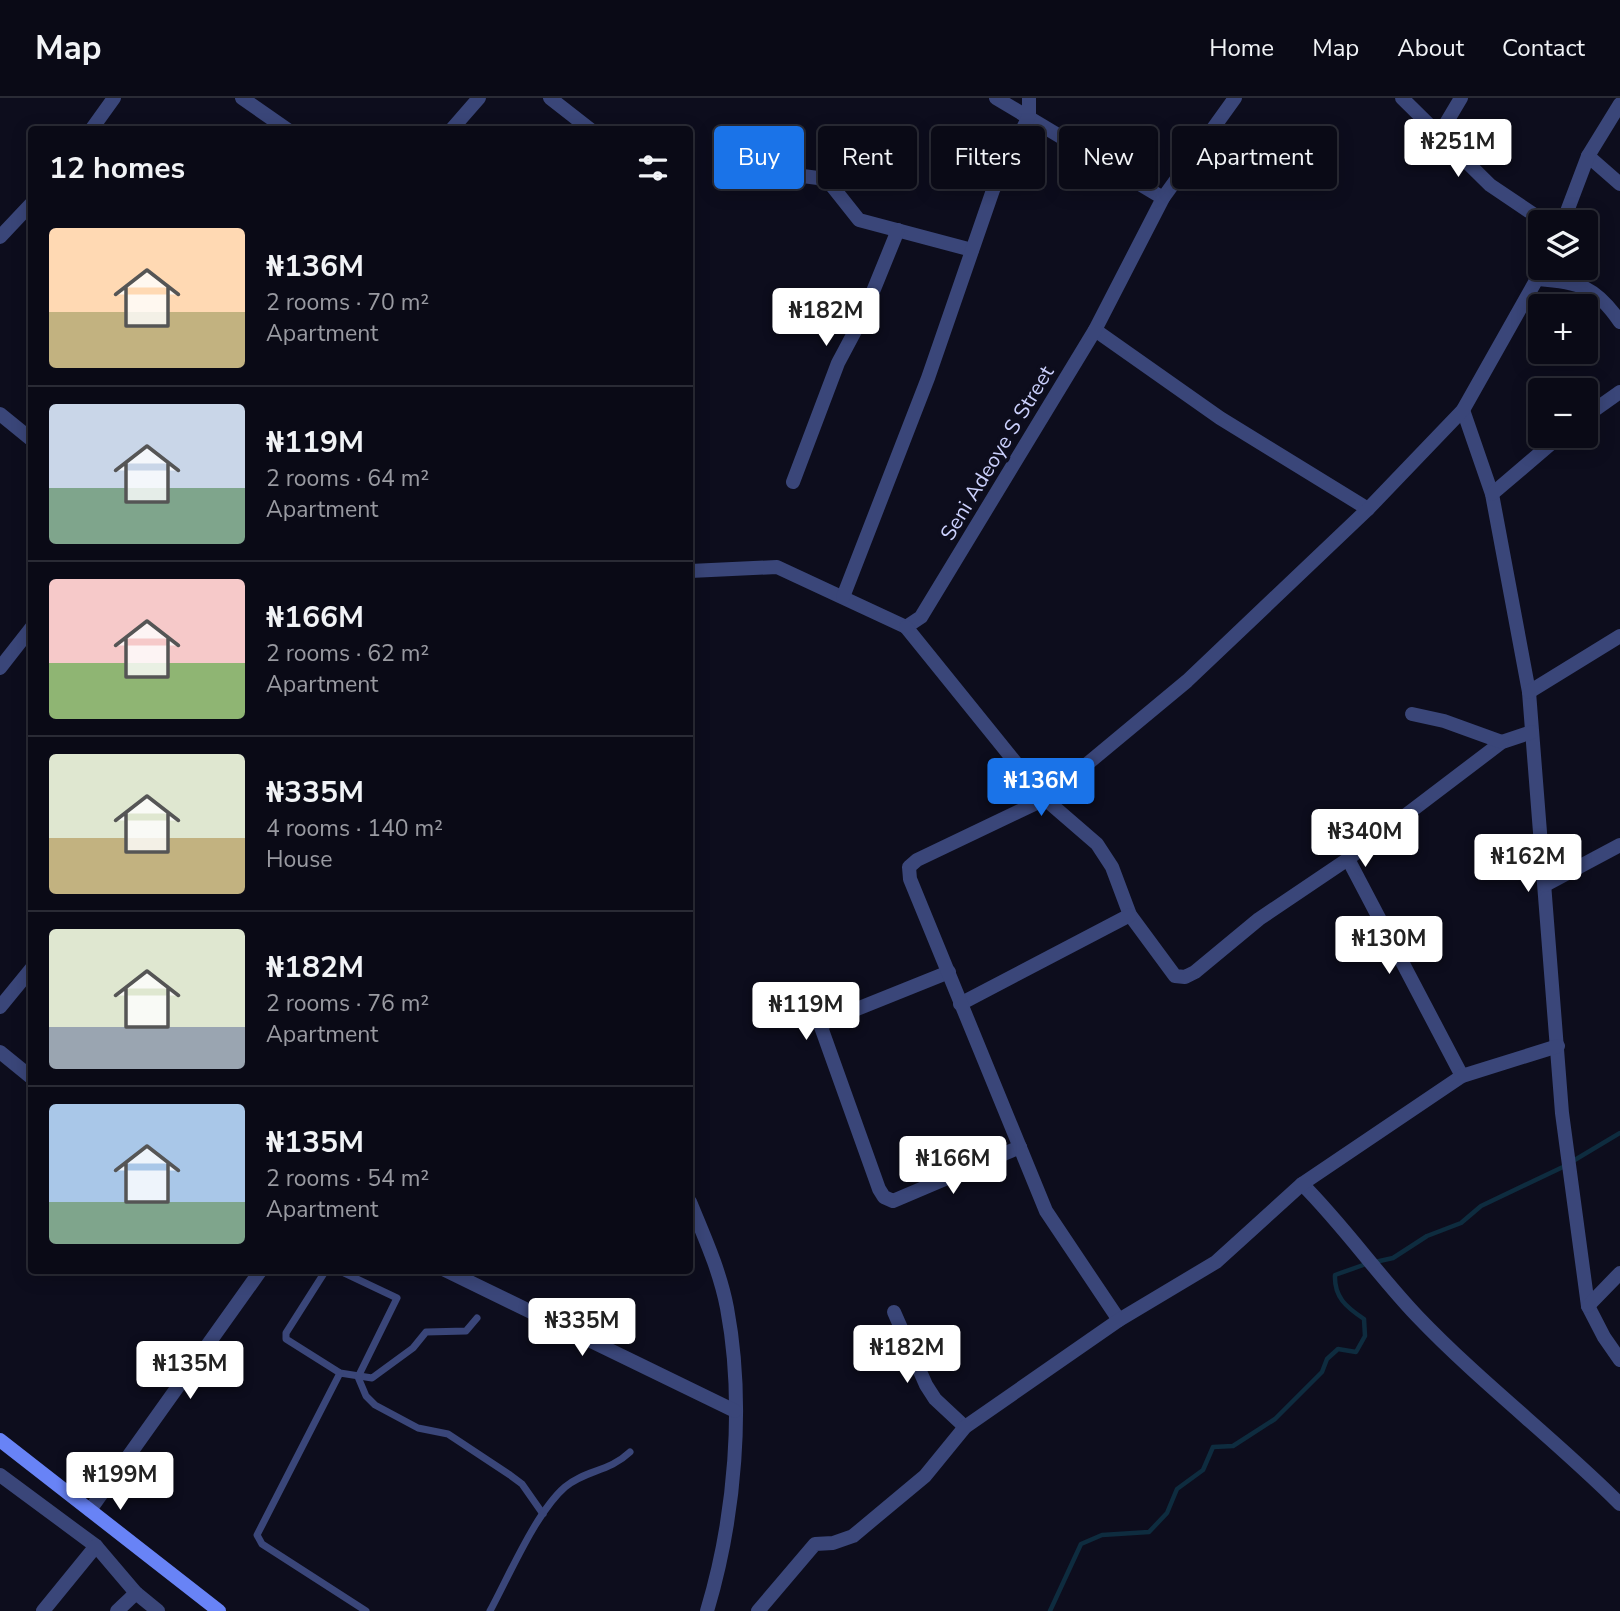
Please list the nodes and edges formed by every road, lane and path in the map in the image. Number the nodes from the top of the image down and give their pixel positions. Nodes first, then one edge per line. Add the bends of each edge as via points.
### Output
1 (114, 98) edge
2 (242, 98) edge
3 (479, 98) edge
4 (550, 98) edge
5 (996, 98) edge
6 (1029, 98) edge
7 (1235, 98) edge
8 (1402, 98) edge
9 (1461, 98) edge
10 (1620, 104) edge
11 (1029, 116) junction
12 (94, 126) edge
13 (282, 126) edge
14 (454, 126) edge
15 (586, 126) edge
16 (1439, 135) junction
17 (1588, 156) junction
18 (804, 176) edge
19 (1620, 184) edge
20 (1163, 198) junction
21 (28, 207) edge
22 (1568, 210) edge
23 (1528, 211) edge
24 (898, 230) junction
25 (0, 237) edge
26 (972, 250) junction
27 (1537, 280) edge
28 (1564, 280) edge
29 (1620, 321) edge
30 (1095, 330) junction
31 (1620, 392) edge
32 (1598, 408) edge
33 (1464, 410) junction
34 (0, 414) edge
35 (28, 437) edge
36 (1546, 448) edge
37 (793, 482) dead end
38 (1492, 494) junction
39 (1368, 509) junction
40 (693, 571) edge
41 (843, 597) junction
42 (906, 626) junction
43 (28, 632) edge
44 (1620, 636) edge
45 (0, 668) edge
46 (1529, 692) junction
47 (1412, 714) dead end
48 (1532, 732) junction
49 (1502, 742) junction
50 (1045, 799) junction
51 (1620, 845) edge
52 (1348, 859) junction
53 (1545, 885) junction
54 (1129, 915) junction
55 (949, 972) junction
56 (28, 973) edge
57 (960, 1004) junction
58 (0, 1007) edge
59 (1558, 1046) junction
60 (0, 1052) edge
61 (28, 1075) edge
62 (1462, 1076) junction
63 (1020, 1147) junction
64 (1303, 1184) junction
65 (693, 1210) edge
66 (1620, 1273) edge
67 (257, 1274) edge
68 (323, 1274) edge
69 (346, 1274) edge
70 (453, 1274) edge
71 (1588, 1306) junction
72 (894, 1312) dead end
73 (477, 1318) dead end
74 (1119, 1320) junction
75 (1620, 1360) edge
76 (340, 1373) junction
77 (358, 1377) junction
78 (735, 1411) junction
79 (965, 1427) junction
80 (0, 1440) edge
81 (630, 1451) dead end
82 (0, 1475) edge
83 (1620, 1504) edge
84 (90, 1510) junction
85 (543, 1514) junction
86 (96, 1546) junction
87 (136, 1593) junction
88 (43, 1611) edge
89 (117, 1611) edge
90 (158, 1611) edge
91 (219, 1611) edge
92 (366, 1611) edge
93 (490, 1611) edge
94 (707, 1611) edge
95 (758, 1611) edge

1 - 12 street
2 - 13 street
3 - 14 street
4 - 15 street
5 - 11 street
6 - 11 street
7 - 20 street, Seni Adeoye S Street
8 - 16 street
9 - 16 street
10 - 17 street
11 - 20 street
11 - 26 street via 993,190
16 - 23 street via 1490,185
17 - 19 street
17 - 22 street
18 - 24 street via 832,186 859,220
20 - 30 street, Seni Adeoye S Street
21 - 25 street
24 - 26 street
24 - 37 street via 838,363
26 - 41 street
27 - 33 street
28 - 29 street via 1589,288
30 - 39 street via 1220,418
30 - 42 street, Seni Adeoye S Street via 921,617
31 - 32 street
33 - 38 street
33 - 39 street
34 - 35 street
36 - 38 street
38 - 46 street
39 - 50 street via 1187,681
40 - 41 street via 777,567
41 - 42 street
42 - 50 street
43 - 45 street
44 - 46 street
46 - 48 street
47 - 49 street
48 - 49 street
48 - 53 street
49 - 52 street
50 - 54 street via 1097,844 1112,867
50 - 55 street via 909,867
51 - 53 street
52 - 54 street via 1259,919 1185,977 1175,976
52 - 62 street
53 - 59 street
54 - 57 street
55 - 57 street
55 - 63 street via 821,1027 879,1189 893,1201
56 - 58 street
57 - 63 street
59 - 62 street
59 - 71 street via 1562,1113
60 - 61 street
62 - 64 street
63 - 74 street via 1046,1211
64 - 74 street via 1216,1262
64 - 83 street via 1339,1220 1418,1317
65 - 78 street via 727,1307
66 - 71 street
67 - 84 street
68 - 76 lane via 286,1339
69 - 77 lane via 397,1298
70 - 78 street
71 - 75 street
72 - 79 street via 926,1385
73 - 77 lane via 466,1331 426,1332 381,1374
74 - 79 street
76 - 77 lane
76 - 92 lane via 257,1535 262,1544
77 - 85 lane via 375,1405 418,1428 440,1431 458,1441 522,1484
78 - 94 street via 725,1550
79 - 95 street via 925,1476 853,1536 815,1544
80 - 84 main road
81 - 85 lane via 608,1468 567,1485
82 - 86 street
84 - 91 main road
85 - 93 lane
86 - 87 street
86 - 88 street
87 - 89 street
87 - 90 street

